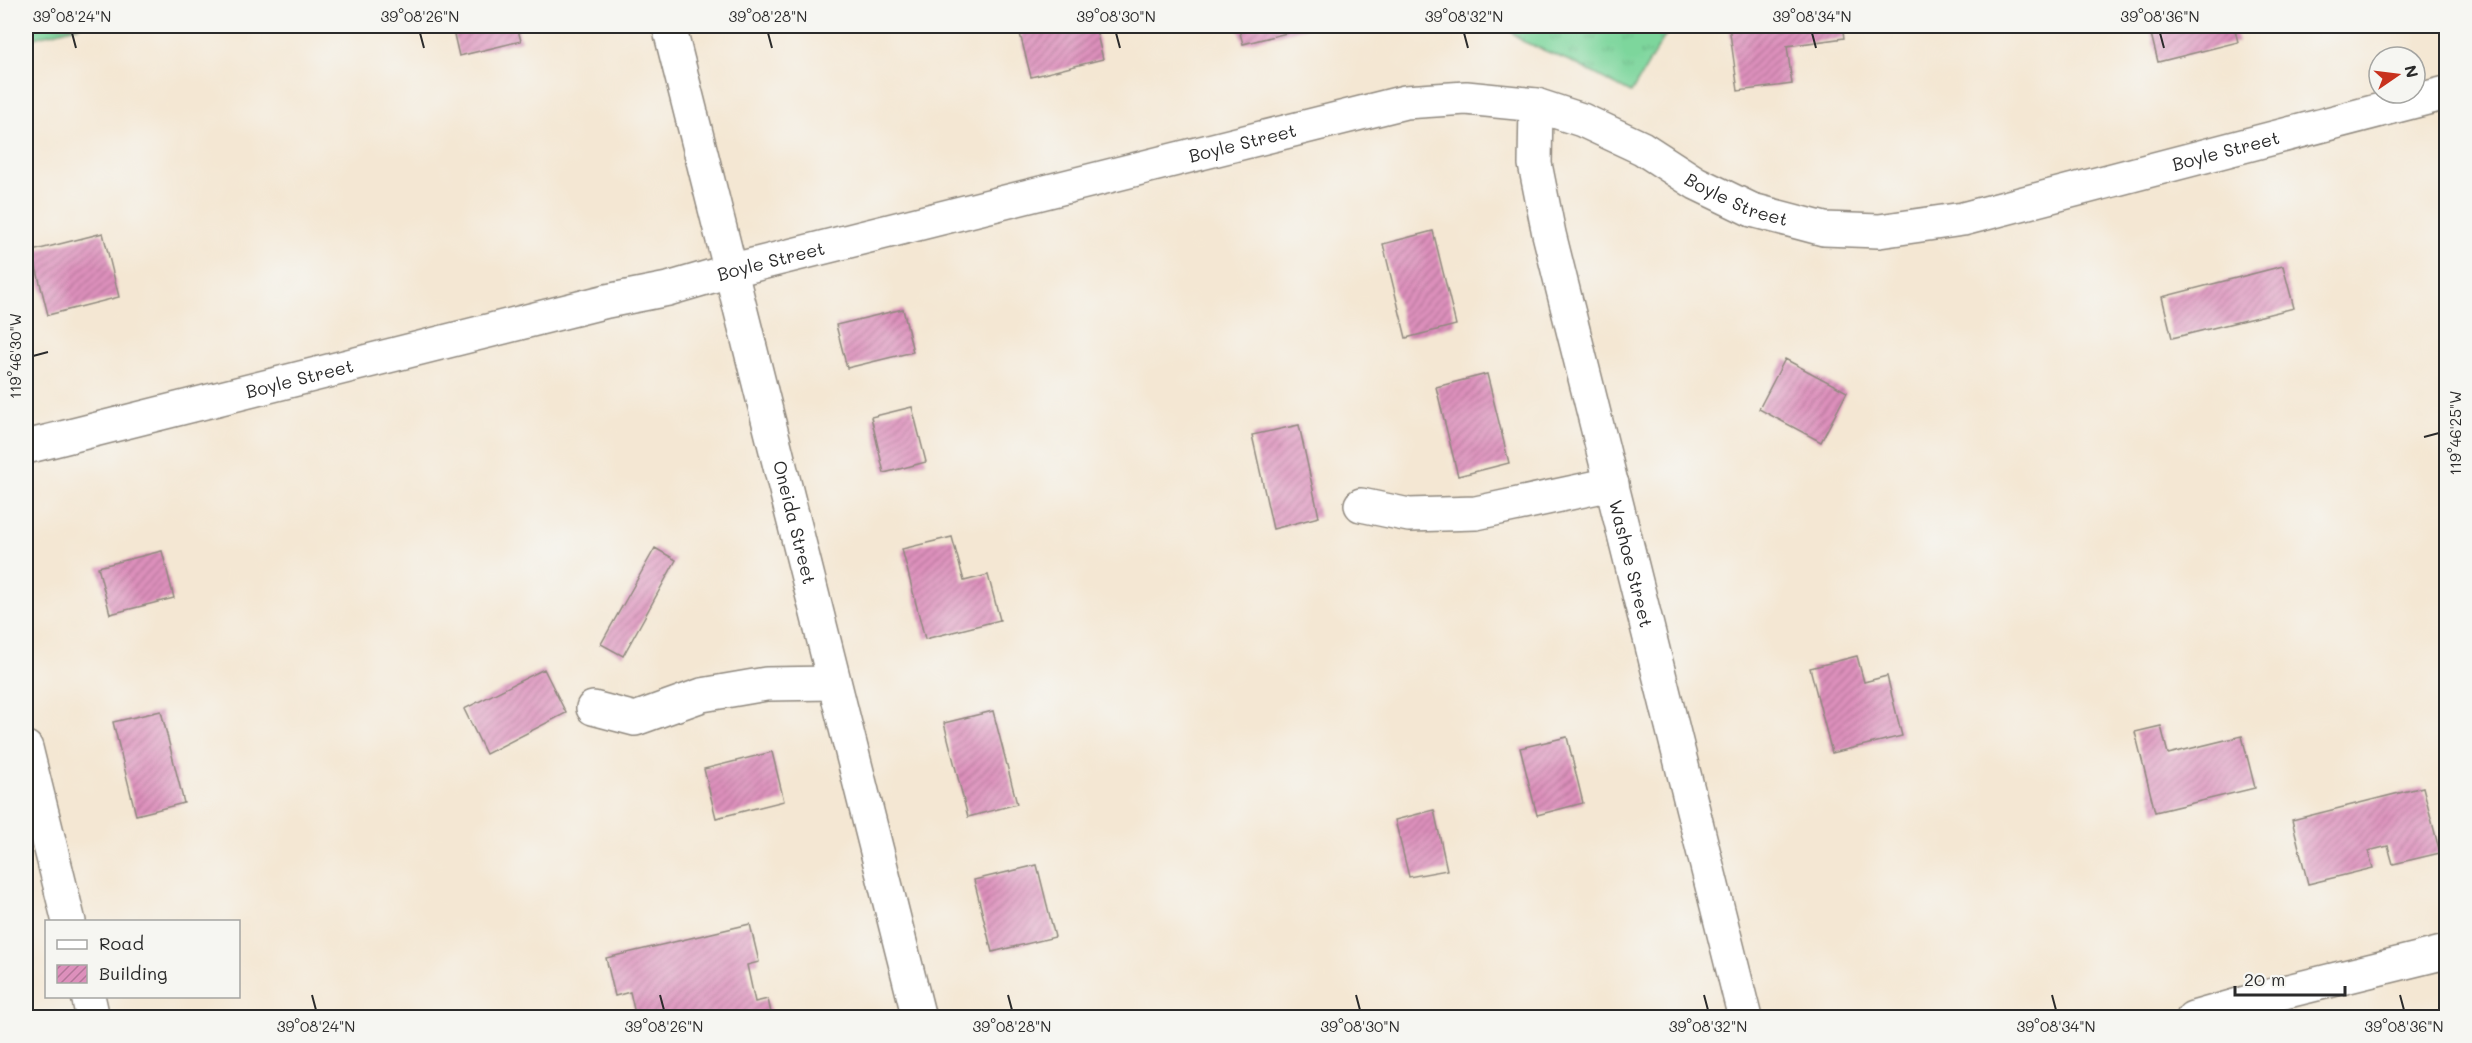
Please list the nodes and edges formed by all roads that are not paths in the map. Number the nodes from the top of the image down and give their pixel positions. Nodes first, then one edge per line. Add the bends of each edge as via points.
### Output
1 (669, 26) edge
2 (2446, 93) edge
3 (1536, 105) junction
4 (733, 270) junction
5 (26, 447) edge
6 (1611, 484) junction
7 (1360, 505) dead end
8 (834, 683) junction
9 (593, 708) dead end
10 (26, 748) edge
11 (69, 920) edge
12 (2446, 951) edge
13 (88, 998) edge
14 (93, 1017) edge
15 (919, 1017) edge
16 (1745, 1017) edge
17 (2193, 1017) edge

1 - 4 street, Oneida Street
2 - 3 street, Boyle Street via 1963,219 1879,231 1824,229 1752,210 1696,183 1642,148 1582,120
3 - 4 street, Boyle Street via 1466,98 1406,102
3 - 6 street, Washoe Street via 1535,164 1548,234
4 - 5 street, Boyle Street
4 - 8 street, Oneida Street
6 - 7 street via 1476,513 1409,515
6 - 16 street, Washoe Street
8 - 9 street via 766,684 702,694 635,719
8 - 15 street, Oneida Street
10 - 11 street
12 - 17 street
13 - 14 street

